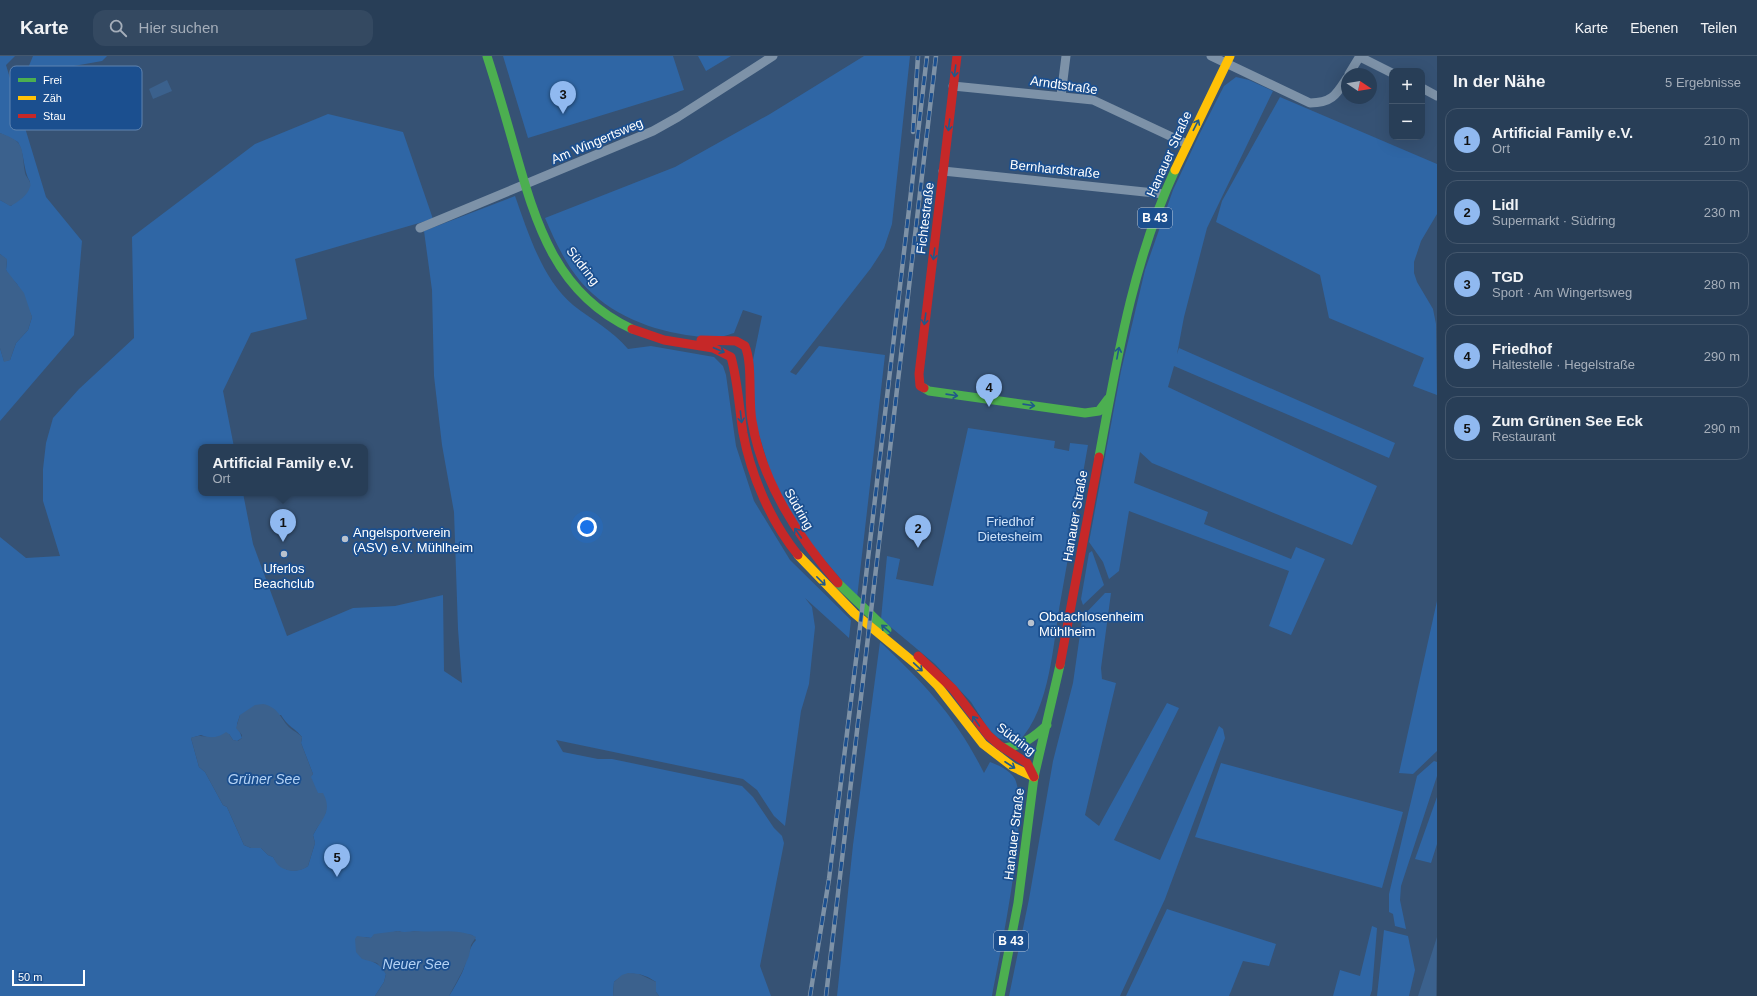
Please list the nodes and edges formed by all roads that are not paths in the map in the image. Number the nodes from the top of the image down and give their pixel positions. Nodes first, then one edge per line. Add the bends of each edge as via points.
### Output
1 (487, 56) edge
2 (773, 56) edge
3 (957, 56) edge
4 (1066, 56) edge
5 (1211, 56) edge
6 (1360, 57) edge
7 (1228, 60) edge
8 (1353, 68) edge
9 (1389, 72) edge
10 (953, 86) junction
11 (1341, 87) edge
12 (1425, 90) edge
13 (1060, 96) junction
14 (1437, 96) edge
15 (1187, 144) junction
16 (944, 171) junction
17 (526, 185) junction
18 (1164, 194) junction
19 (420, 228) dead end
20 (1111, 391) junction
21 (1085, 413) junction
22 (1101, 447) junction
23 (1047, 725) junction
24 (1004, 748) junction
25 (1034, 777) junction
26 (1000, 996) edge

1 - 17 street, Südring
2 - 17 street, Am Wingertsweg via 659,128
3 -> 10 street, Fichtestraße / B 43
4 - 13 street
5 - 7 street
6 - 8 street
6 - 9 street
7 - 11 street via 1310,103 1328,101
15 -> 7 street, Hanauer Straße / B 43
10 - 13 street, Arndtstraße
10 -> 16 street, Fichtestraße / B 43
12 - 14 street
13 - 15 street, Arndtstraße via 1093,100
15 - 18 street, Hanauer Straße / B 43
16 - 18 street, Bernhardstraße
16 -> 21 street, Fichtestraße / B 43 via 919,382 923,389 929,392
17 - 19 street, Am Wingertsweg
24 -> 17 street, Südring via 987,735 948,683 856,602 832,577 786,517 769,480 756,438 745,346 736,342 692,339 655,332 605,308 583,290 564,266 544,230
17 -> 25 street, Südring via 548,250 571,284 593,305 640,333 709,347 731,357 737,378 747,450 763,496 788,543 854,613 917,665 937,685 983,744 1013,767
20 -> 18 street, Hanauer Straße / B 43 via 1135,275
20 - 21 street, B 43 via 1102,410
20 - 22 street, Hanauer Straße / B 43
21 - 22 street, B 43 via 1098,428
22 - 23 street, Hanauer Straße / B 43
23 - 24 street via 1028,742
23 - 25 street, Hanauer Straße / B 43
24 - 25 street, Südring via 1029,763
25 - 26 street, Hanauer Straße / B 43 via 1019,898

